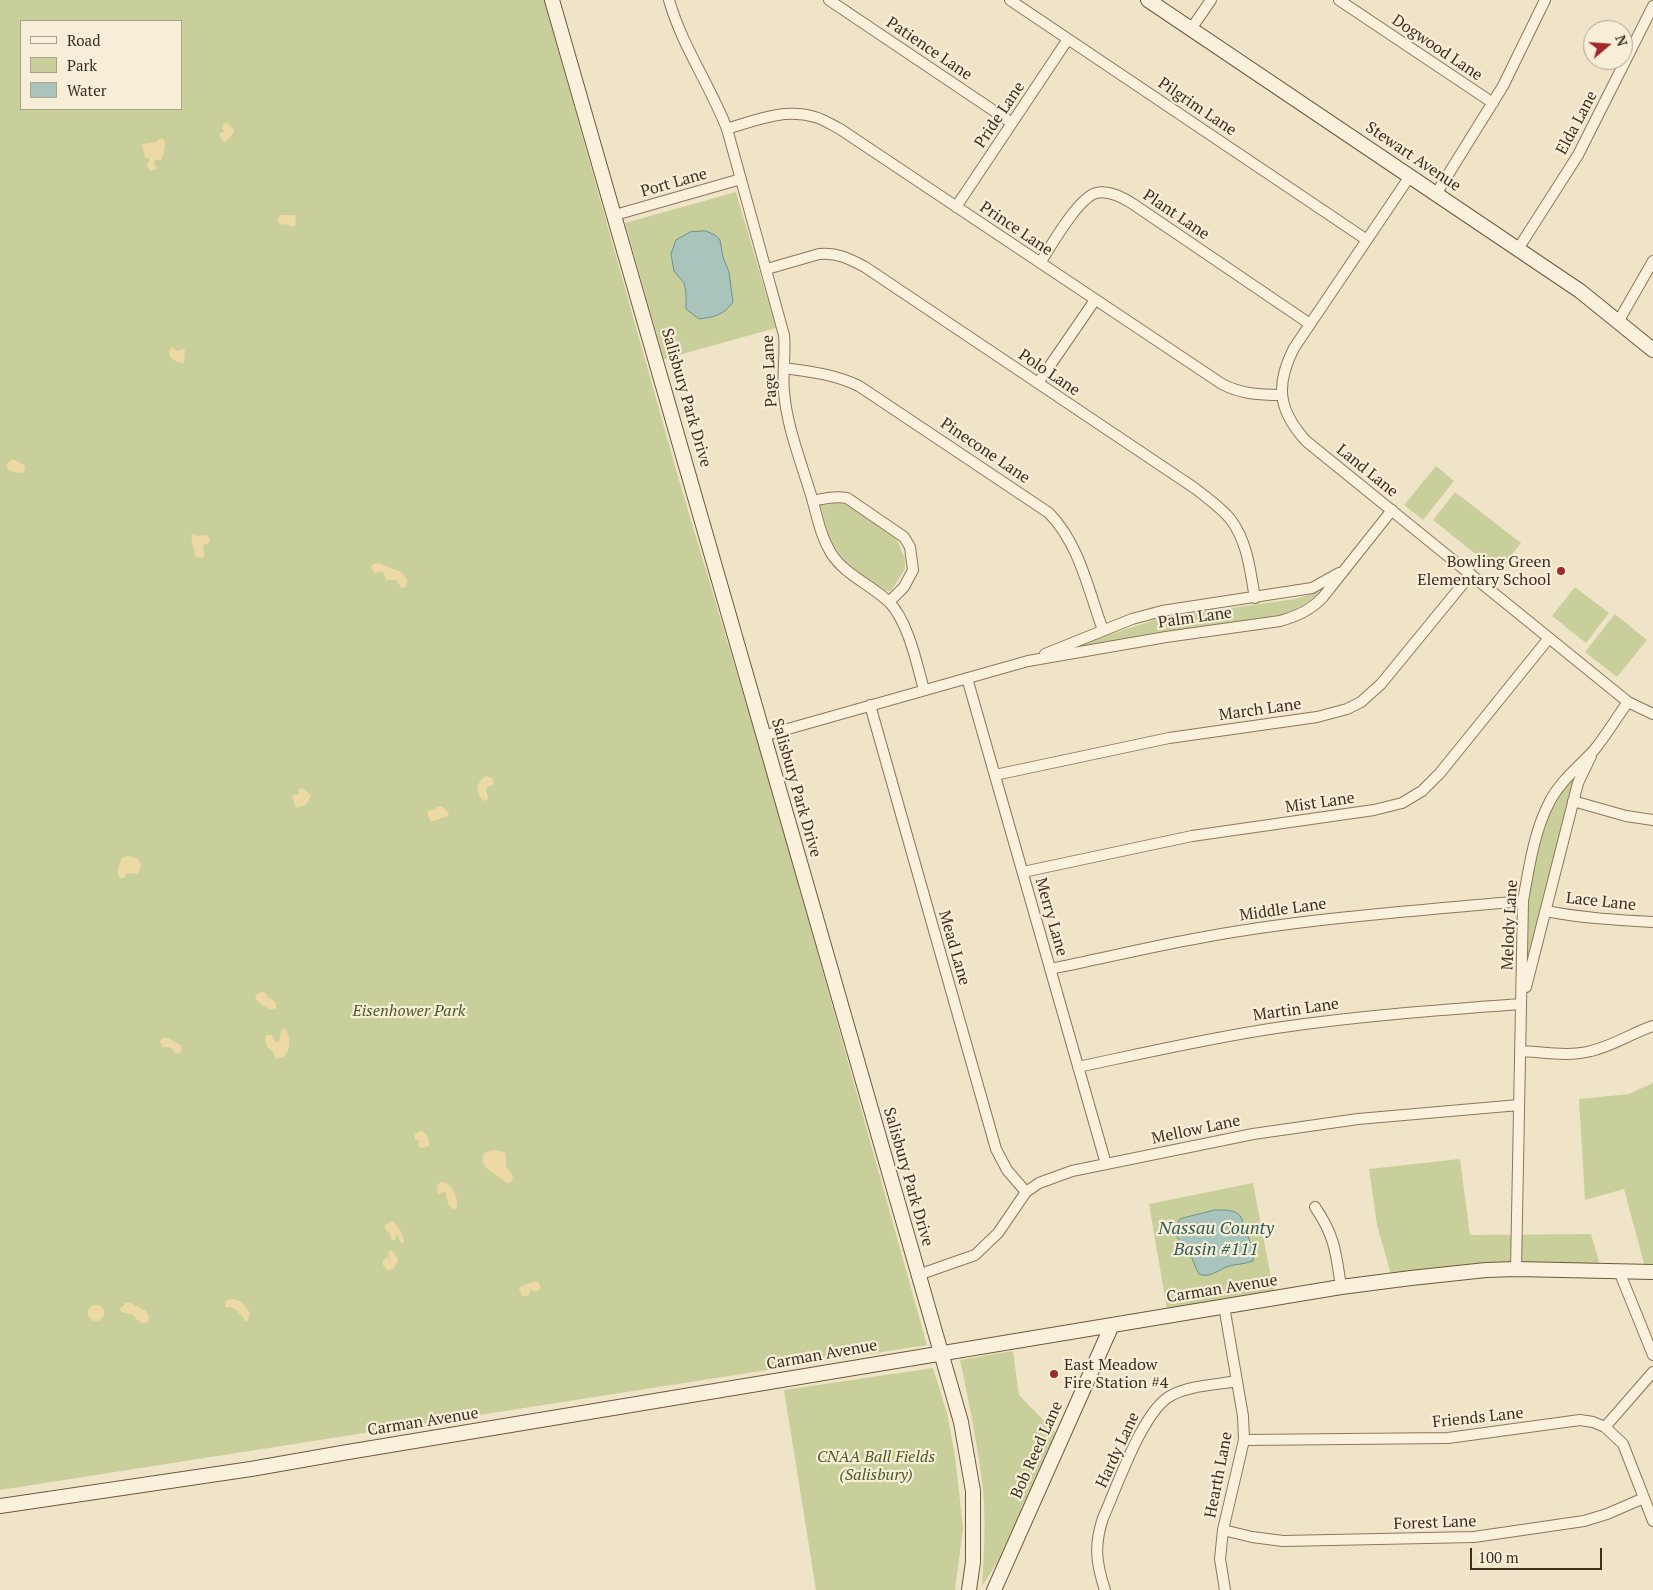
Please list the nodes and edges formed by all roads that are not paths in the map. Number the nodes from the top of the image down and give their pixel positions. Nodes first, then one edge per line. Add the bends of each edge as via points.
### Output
1 (552, 0) edge
2 (669, 0) edge
3 (829, 0) edge
4 (1010, 0) edge
5 (1148, 0) edge
6 (1211, 0) edge
7 (1339, 0) edge
8 (1541, 2) edge
9 (1653, 6) edge
10 (1191, 29) junction
11 (1068, 39) junction
12 (1494, 103) junction
13 (1012, 123) junction
14 (727, 129) junction
15 (1410, 176) junction
16 (741, 179) junction
17 (1436, 194) junction
18 (956, 207) junction
19 (615, 215) junction
20 (1367, 240) junction
21 (1518, 249) junction
22 (1653, 261) edge
23 (1040, 263) junction
24 (767, 268) junction
25 (1095, 300) junction
26 (1618, 322) junction
27 (1310, 324) junction
28 (1653, 350) edge
29 (784, 368) junction
30 (1038, 384) junction
31 (1281, 395) junction
32 (813, 501) junction
33 (1392, 510) junction
34 (1348, 568) junction
35 (1470, 574) junction
36 (1255, 598) junction
37 (889, 602) junction
38 (1103, 630) junction
39 (1549, 638) junction
40 (1028, 661) junction
41 (967, 678) junction
42 (924, 690) junction
43 (1628, 702) junction
44 (870, 705) junction
45 (1653, 714) edge
46 (763, 736) junction
47 (1594, 749) junction
48 (995, 775) junction
49 (1573, 801) junction
50 (1653, 820) edge
51 (1023, 872) junction
52 (1523, 901) junction
53 (1546, 911) junction
54 (1653, 922) edge
55 (1050, 969) junction
56 (1521, 1004) junction
57 (1653, 1026) edge
58 (1520, 1051) junction
59 (1078, 1066) junction
60 (1519, 1105) junction
61 (1106, 1164) junction
62 (1026, 1192) junction
63 (1314, 1207) dead end
64 (1516, 1269) junction
65 (1619, 1271) junction
66 (1653, 1272) edge
67 (918, 1275) junction
68 (1341, 1287) junction
69 (1224, 1306) junction
70 (1112, 1325) junction
71 (941, 1353) junction
72 (1653, 1355) edge
73 (1653, 1372) edge
74 (1237, 1381) junction
75 (1606, 1427) junction
76 (1244, 1440) junction
77 (1644, 1498) junction
78 (0, 1506) edge
79 (1653, 1521) edge
80 (1223, 1530) junction
81 (973, 1588) edge
82 (994, 1590) edge
83 (1105, 1590) edge
84 (1225, 1590) edge

1 - 19 main road, Salisbury Park Drive
2 - 14 street, Page Lane via 683,38
3 - 13 street, Patience Lane
4 - 11 street, Pilgrim Lane
5 - 10 main road, Stewart Avenue
6 - 10 street
7 - 12 street, Dogwood Lane
8 - 12 street
9 - 21 street, Elda Lane via 1578,155
10 - 15 main road, Stewart Avenue
11 - 13 street, Pride Lane
11 - 20 street, Pilgrim Lane
12 - 17 street
13 - 18 street, Pride Lane
14 - 16 street, Page Lane
14 - 18 street, Prince Lane via 781,114 816,117 840,128
15 - 17 main road, Stewart Avenue
15 - 20 street, Land Lane
16 - 19 street, Port Lane
16 - 24 street, Page Lane
17 - 21 main road, Stewart Avenue
18 - 23 street, Prince Lane
19 - 46 main road, Salisbury Park Drive
20 - 27 street, Land Lane
21 - 26 main road, Stewart Avenue via 1580,291
22 - 26 street
23 - 25 street, Prince Lane
23 - 27 street, Plant Lane via 1085,198 1097,193 1113,194 1133,204
24 - 29 street, Page Lane via 784,335
24 - 30 street, Polo Lane via 819,254 845,256
25 - 30 street
25 - 31 street, Prince Lane via 1235,391
26 - 28 main road, Stewart Avenue
27 - 31 street, Land Lane via 1285,365
29 - 32 street, Page Lane via 786,410
29 - 38 street, Pinecone Lane via 828,374 859,386 1049,514 1074,546
30 - 36 street, Polo Lane via 1220,507 1242,538
31 - 33 street, Land Lane via 1294,427 1306,441
32 - 37 street, Page Lane via 821,533 831,553 846,571
32 - 37 street via 838,496 848,498 904,537 910,547 913,570 904,587
33 - 34 street, Palm Lane
33 - 35 street, Land Lane
34 - 36 street, Palm Lane via 1312,588
34 - 40 street, Palm Lane via 1314,606 1298,616
35 - 39 street, Land Lane
35 - 48 street, March Lane via 1381,684 1361,702 1347,709 1317,717 1169,738
36 - 38 street, Palm Lane via 1162,612
37 - 42 street, Page Lane via 906,630
38 - 40 street, Palm Lane
39 - 43 street, Land Lane
39 - 51 street, Mist Lane via 1440,773 1422,791 1402,802 1374,810 1192,836
40 - 41 street, Palm Lane
41 - 42 street, Palm Lane
41 - 48 street, Merry Lane
42 - 44 street, Palm Lane
43 - 45 street, Land Lane
43 - 47 street, Melody Lane
44 - 46 street, Palm Lane
44 - 62 street, Mead Lane via 996,1149 1007,1170
46 - 67 main road, Salisbury Park Drive
47 - 49 street, Melody Lane
47 - 52 street, Melody Lane via 1560,785 1549,802 1536,839
48 - 51 street, Merry Lane
49 - 50 street
49 - 53 street, Melody Lane
51 - 55 street, Merry Lane
52 - 55 street, Middle Lane via 1293,923 1199,938
52 - 56 street, Melody Lane
53 - 54 street, Lace Lane
53 - 56 street, Melody Lane
55 - 59 street, Merry Lane
56 - 58 street, Melody Lane
56 - 59 street, Martin Lane via 1358,1017 1277,1028
57 - 58 street via 1590,1052
58 - 60 street, Melody Lane
59 - 61 street, Merry Lane
60 - 61 street, Mellow Lane via 1358,1119 1253,1134
60 - 64 street, Melody Lane
61 - 62 street, Mellow Lane via 1054,1177
62 - 67 street, Mellow Lane via 983,1249 965,1260
63 - 68 street via 1330,1232
64 - 65 main road, Carman Avenue
64 - 68 main road, Carman Avenue via 1460,1272
65 - 66 main road, Carman Avenue
65 - 72 street
67 - 71 main road, Salisbury Park Drive
68 - 69 main road, Carman Avenue
69 - 70 main road, Carman Avenue
69 - 74 street, Hearth Lane
70 - 71 main road, Carman Avenue
70 - 82 main road, Bob Reed Lane
71 - 78 main road, Carman Avenue via 252,1470
71 - 81 main road, Salisbury Park Drive via 961,1422 972,1491
73 - 75 street
74 - 76 street, Hearth Lane
74 - 83 street, Hardy Lane via 1174,1394 1156,1407 1144,1424 1098,1533 1098,1568
75 - 76 street, Friends Lane via 1580,1420 1448,1438
75 - 77 street via 1623,1444
76 - 80 street, Hearth Lane
77 - 79 street
77 - 80 street, Forest Lane via 1584,1521 1474,1537 1284,1541
80 - 84 street, Hearth Lane via 1220,1559

